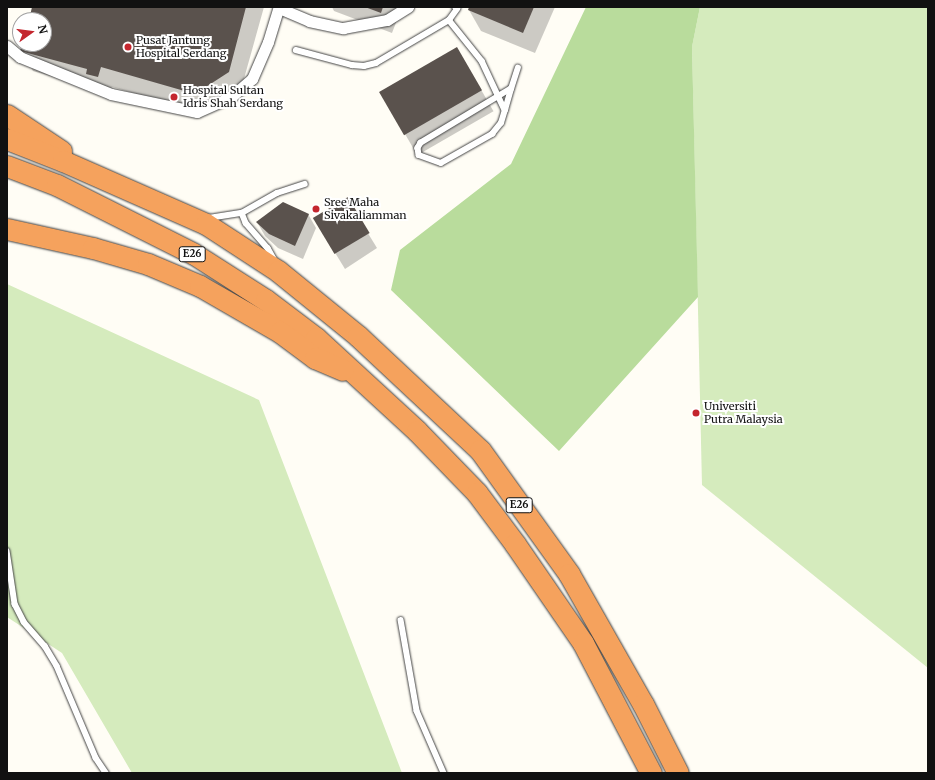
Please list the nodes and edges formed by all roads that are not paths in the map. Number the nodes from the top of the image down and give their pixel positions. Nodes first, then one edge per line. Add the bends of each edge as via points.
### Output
1 (279, 7) edge
2 (407, 7) edge
3 (457, 8) edge
4 (449, 20) junction
5 (7, 46) edge
6 (296, 50) dead end
7 (518, 68) dead end
8 (511, 89) junction
9 (500, 97) junction
10 (505, 110) junction
11 (7, 115) edge
12 (7, 139) edge
13 (7, 166) edge
14 (104, 179) junction
15 (305, 184) dead end
16 (242, 213) junction
17 (182, 214) junction
18 (7, 229) edge
19 (278, 271) junction
20 (357, 375) junction
21 (7, 551) edge
22 (401, 620) dead end
23 (626, 724) junction
24 (106, 773) edge
25 (444, 773) edge
26 (641, 773) edge
27 (651, 773) edge
28 (678, 773) edge

1 - 2 street via 309,21 343,28 387,20
1 - 5 street via 252,79 232,97 197,112 111,94 20,57
3 - 4 lane
4 - 6 lane via 376,63 364,66
4 - 9 lane via 482,61
7 - 8 lane
8 - 9 lane
8 - 10 lane
9 - 10 lane
9 - 10 lane via 421,142 417,152 419,156 436,162 447,161 492,134 501,123
11 - 14 highway
12 - 14 highway, E26
13 - 20 highway, E26 via 57,185 194,254 266,300 316,338
14 - 17 highway, E26
15 - 16 lane via 277,193
16 - 17 lane via 210,218
16 - 19 lane via 246,223 268,248
17 - 19 highway, E26 via 206,224
18 - 20 highway via 100,250 148,264 194,283 280,332 315,358
19 - 28 highway, E26 via 358,336 480,450 569,574 643,704
20 - 23 highway, E26 via 417,431 477,493 583,643
21 - 24 lane via 15,604 24,622 45,646 57,666 96,758
22 - 25 lane via 417,710
23 - 26 highway
23 - 27 highway, E26

